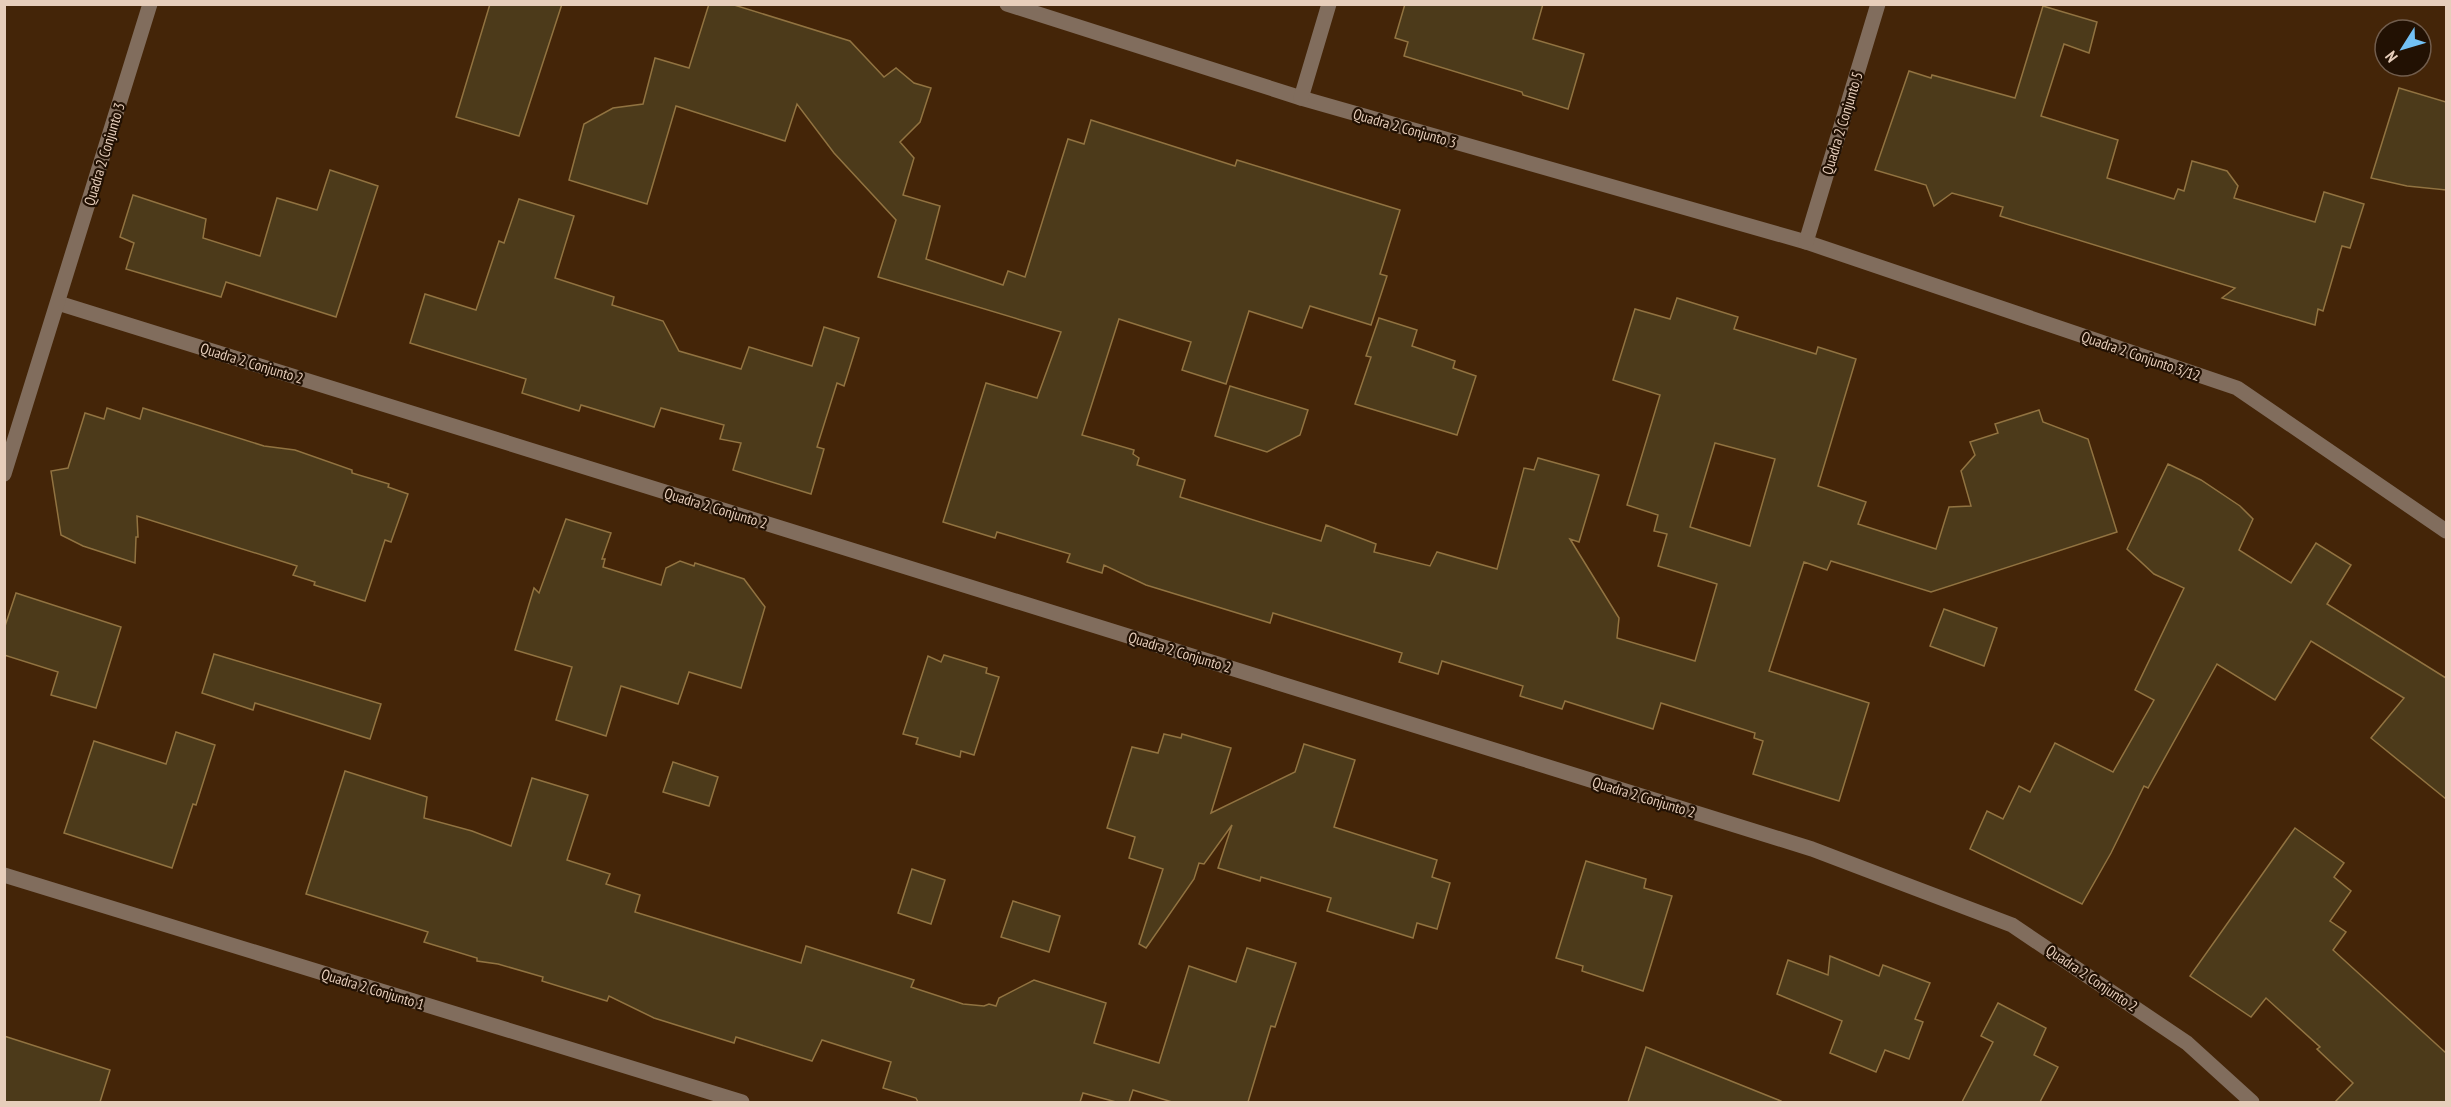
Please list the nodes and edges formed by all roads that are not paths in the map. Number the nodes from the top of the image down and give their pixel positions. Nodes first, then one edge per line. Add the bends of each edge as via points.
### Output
1 (150, 4) edge
2 (1007, 4) edge
3 (1329, 4) edge
4 (1878, 4) edge
5 (1301, 98) junction
6 (1806, 242) junction
7 (58, 303) junction
8 (4, 474) edge
9 (2446, 531) edge
10 (4, 875) edge
11 (742, 1102) edge
12 (2252, 1102) edge

1 - 7 street, Quadra 2 Conjunto 3
2 - 5 street, Quadra 2 Conjunto 3
3 - 5 street
4 - 6 street, Quadra 2 Conjunto 5
5 - 6 street, Quadra 2 Conjunto 3
6 - 9 street, Quadra 2 Conjunto 3/12 via 2237,388
7 - 8 street, Quadra 2 Conjunto 3
7 - 12 street, Quadra 2 Conjunto 2 via 1812,849 2012,925 2187,1043
10 - 11 street, Quadra 2 Conjunto 1

